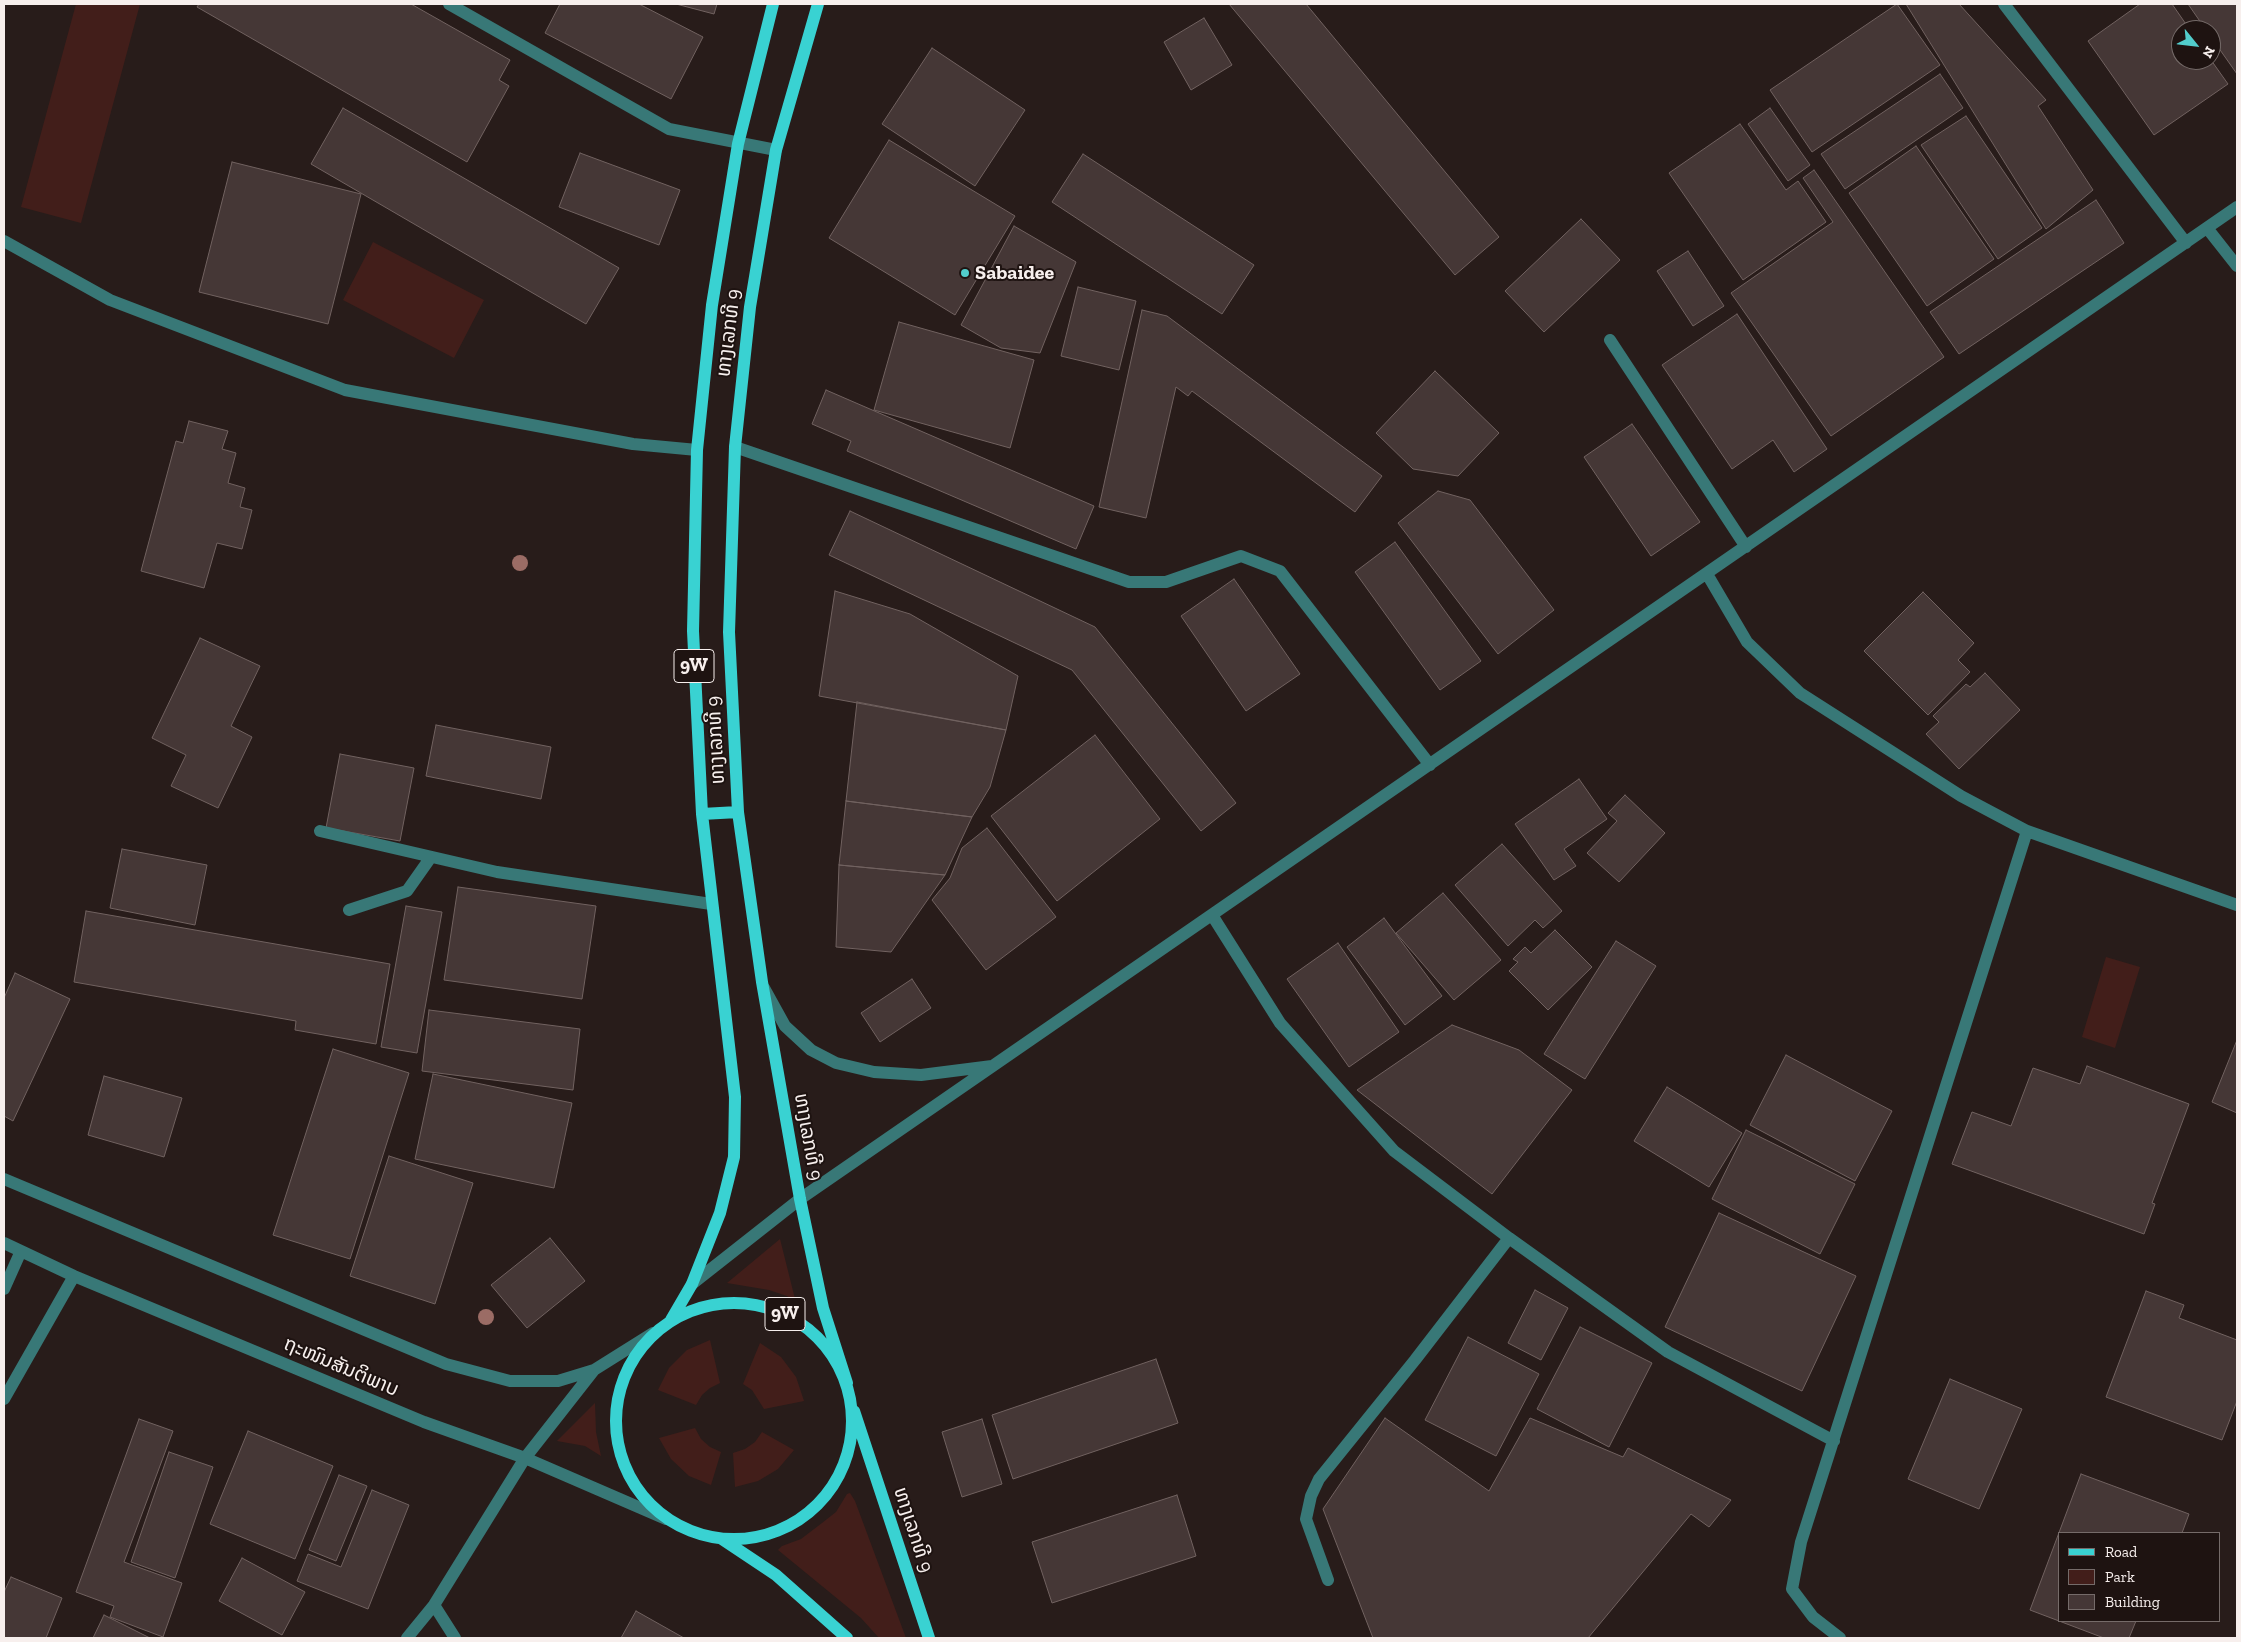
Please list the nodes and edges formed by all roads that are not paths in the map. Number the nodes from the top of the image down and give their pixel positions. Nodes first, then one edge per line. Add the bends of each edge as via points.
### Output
1 (449, 4) edge
2 (773, 4) edge
3 (818, 4) edge
4 (2004, 4) edge
5 (738, 144) junction
6 (776, 150) junction
7 (2237, 207) edge
8 (2208, 228) junction
9 (4, 241) edge
10 (2186, 243) junction
11 (2237, 266) edge
12 (1610, 340) dead end
13 (734, 447) junction
14 (698, 450) junction
15 (1746, 547) junction
16 (1707, 574) junction
17 (1430, 765) junction
18 (738, 812) junction
19 (702, 814) junction
20 (320, 831) dead end
21 (2027, 831) junction
22 (431, 857) junction
23 (711, 904) junction
24 (2237, 905) edge
25 (349, 910) dead end
26 (1212, 915) junction
27 (762, 982) junction
28 (995, 1065) junction
29 (4, 1178) edge
30 (800, 1199) junction
31 (1509, 1238) junction
32 (4, 1243) edge
33 (21, 1251) junction
34 (74, 1276) junction
35 (692, 1284) junction
36 (4, 1289) edge
37 (671, 1320) junction
38 (653, 1334) junction
39 (594, 1370) junction
40 (846, 1383) junction
41 (4, 1399) edge
42 (852, 1404) junction
43 (1834, 1441) junction
44 (525, 1458) junction
45 (666, 1519) junction
46 (722, 1539) junction
47 (1328, 1580) dead end
48 (434, 1605) junction
49 (408, 1638) edge
50 (455, 1638) edge
51 (847, 1638) edge
52 (930, 1638) edge
53 (1840, 1638) edge

1 - 5 street via 669,129
2 - 5 main road, ທາງເລກທີ 9 / 9W
3 - 6 main road, ທາງເລກທີ 9 / 9W
4 - 10 street
5 - 6 street
5 - 14 main road, ທາງເລກທີ 9 / 9W via 712,305
6 - 13 main road, ທາງເລກທີ 9 / 9W via 750,307
7 - 8 street
8 - 10 street
8 - 11 street
9 - 14 street via 110,300 345,390 633,444
10 - 15 street
12 - 15 street
13 - 17 street via 1129,582 1166,582 1242,556 1280,571
13 - 18 main road, ທາງເລກທີ 9 / 9W via 729,632
14 - 19 main road, ທາງເລກທີ 9 / 9W via 693,631
15 - 16 street
16 - 17 street
16 - 21 street via 1747,642 1800,693 1961,796
17 - 26 street
18 - 19 main road
18 - 27 main road, ທາງເລກທີ 9 / 9W
19 - 23 main road, ທາງເລກທີ 9 / 9W
20 - 22 street
21 - 24 street
21 - 43 street
22 - 23 street via 497,872
22 - 25 street via 407,891
23 - 35 main road, ທາງເລກທີ 9 / 9W via 735,1097 734,1158 720,1213
26 - 28 street
26 - 31 street via 1280,1023 1394,1151
27 - 28 street via 785,1026 811,1050 836,1063 874,1072 921,1076
27 - 30 main road, ທາງເລກທີ 9 / 9W
28 - 30 street
29 - 39 street via 446,1364 510,1381 558,1380
30 - 35 street
30 - 40 main road, ທາງເລກທີ 9 / 9W via 823,1308
31 - 43 street via 1668,1352
31 - 47 street via 1319,1479 1306,1520
32 - 33 street, ຖະໜົນສັນຕິພາບ
33 - 34 street, ຖະໜົນສັນຕິພາບ
33 - 36 street
34 - 41 street
34 - 44 street, ຖະໜົນສັນຕິພາບ via 424,1422
35 - 37 main road, ທາງເລກທີ 9 / 9W
37 - 38 main road, ທາງເລກທີ 9 / 9W
37 - 40 main road, ທາງເລກທີ 9 / 9W via 711,1304 754,1303 774,1309 811,1330 826,1346
38 - 39 street
38 - 45 main road, ທາງເລກທີ 9 / 9W via 639,1349 620,1388 616,1430 619,1452 637,1490
39 - 44 street
40 - 42 main road, ທາງເລກທີ 9 / 9W
42 - 46 main road, ທາງເລກທີ 9 / 9W via 849,1447 843,1467 819,1503 803,1517 778,1531 743,1539
42 - 52 main road, ທາງເລກທີ 9 / 9W
43 - 53 street via 1801,1542 1792,1589 1812,1617
44 - 45 street, ຖະໜົນສັນຕິພາບ
44 - 48 street
45 - 46 main road, ທາງເລກທີ 9 / 9W via 682,1529
46 - 51 main road, ທາງເລກທີ 9 / 9W via 776,1575
48 - 49 street
48 - 50 street

